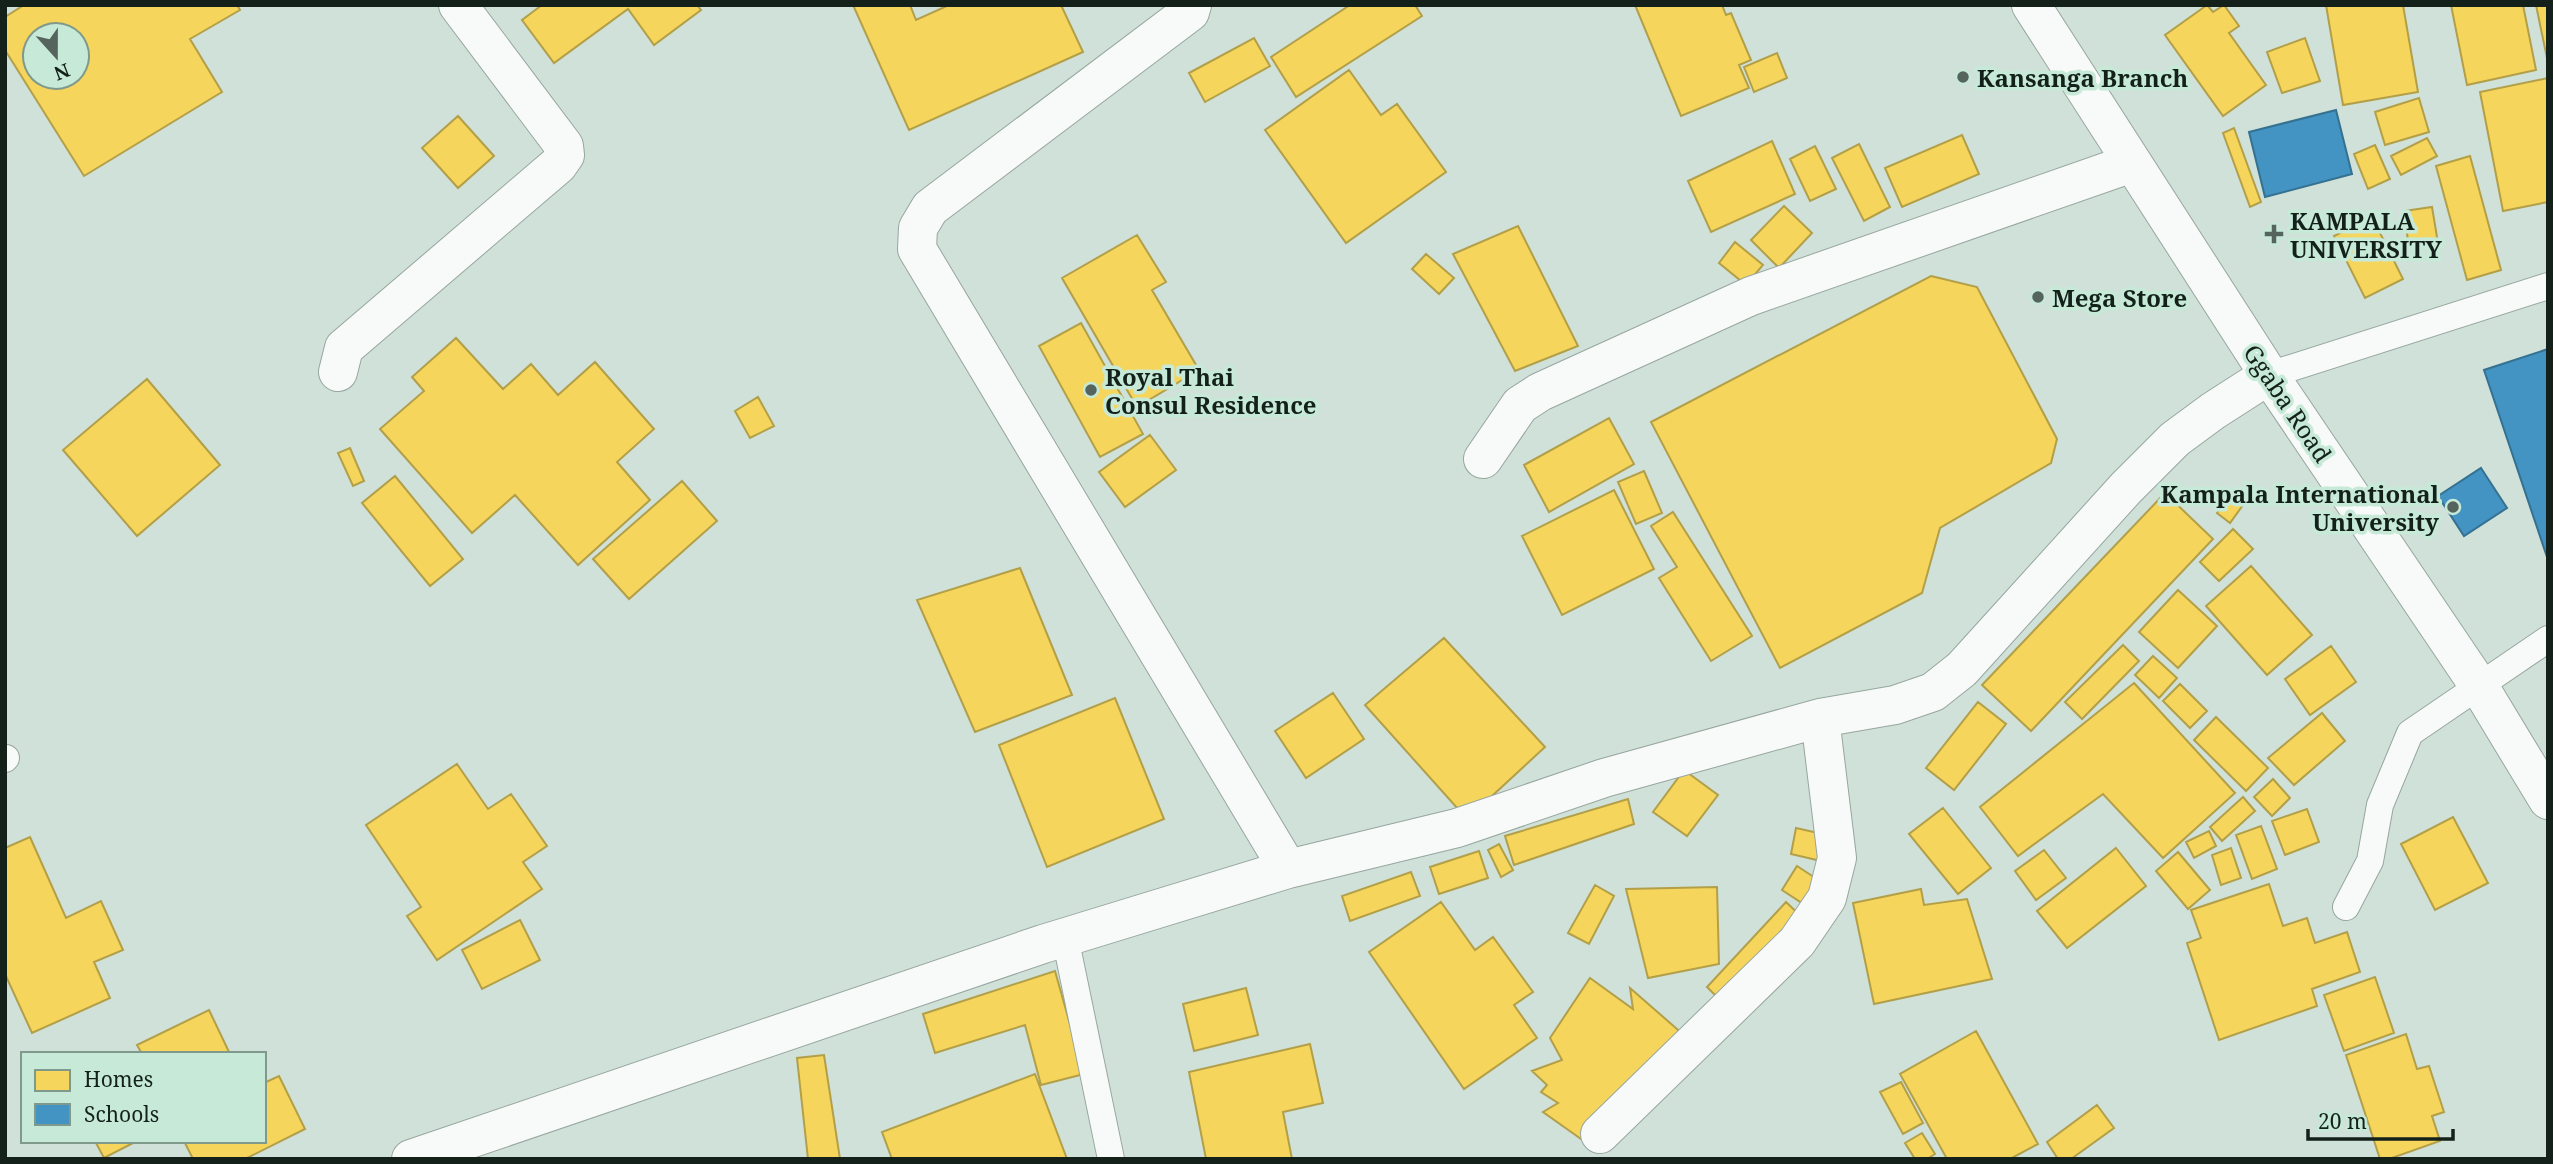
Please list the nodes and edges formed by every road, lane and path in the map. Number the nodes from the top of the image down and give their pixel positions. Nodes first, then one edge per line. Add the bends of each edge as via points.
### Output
1 (458, 5) edge
2 (1192, 5) edge
3 (2031, 5) edge
4 (2132, 163) junction
5 (2548, 286) edge
6 (338, 372) dead end
7 (2269, 375) junction
8 (1483, 459) dead end
9 (2548, 639) edge
10 (2479, 686) junction
11 (1820, 718) junction
12 (2548, 800) edge
13 (1288, 869) junction
14 (2346, 907) dead end
15 (1065, 937) junction
16 (1600, 1134) dead end
17 (411, 1159) edge
18 (1111, 1159) edge

1 - 6 street via 565,146 565,155 344,348
2 - 13 street via 1189,12 930,208 918,228 917,249
3 - 4 street, Ggaba Road
4 - 7 street, Ggaba Road
4 - 8 street via 1751,296 1553,386 1520,405
5 - 7 lane
7 - 10 street, Ggaba Road
7 - 11 street via 2175,439 1962,669 1933,692 1895,705
9 - 10 lane
10 - 12 street, Ggaba Road
10 - 14 lane via 2410,733 2380,805 2370,861
11 - 13 street via 1604,778 1457,828
11 - 16 street via 1837,858 1826,898 1797,942
13 - 15 street
15 - 17 street
15 - 18 lane

